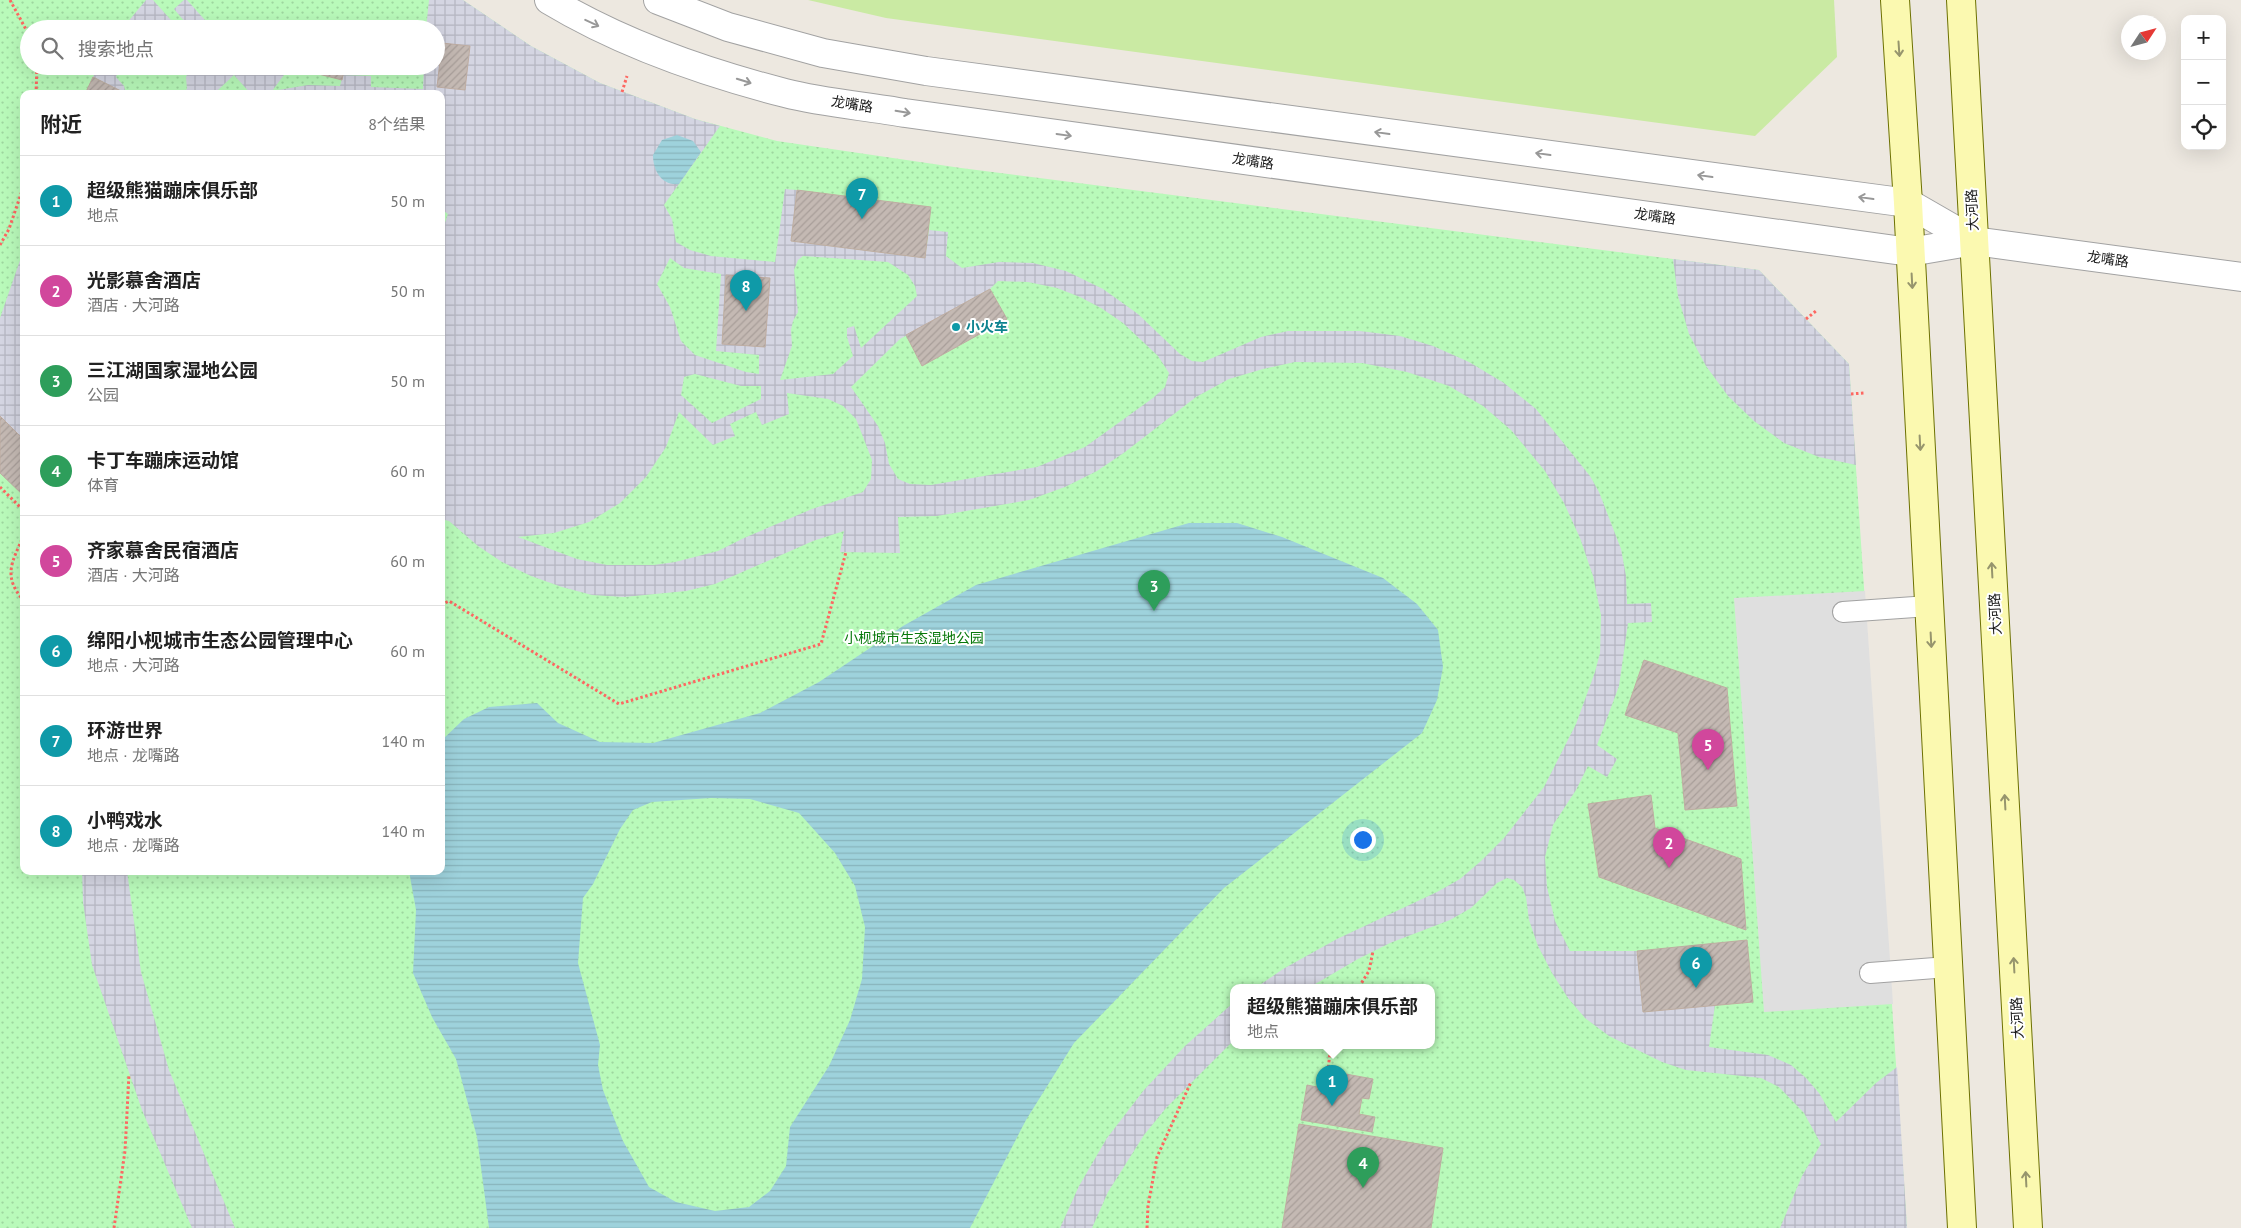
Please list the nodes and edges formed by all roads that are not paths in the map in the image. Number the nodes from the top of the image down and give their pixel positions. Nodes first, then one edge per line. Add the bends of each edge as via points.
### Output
1 (549, 0) edge
2 (658, 0) edge
3 (1895, 0) edge
4 (1960, 0) edge
5 (1908, 203) junction
6 (1974, 241) junction
7 (1910, 252) junction
8 (2241, 277) edge
9 (1929, 606) junction
10 (1843, 612) dead end
11 (1948, 967) junction
12 (1870, 974) dead end
13 (1962, 1228) edge
14 (2028, 1228) edge

1 -> 7 street, 龙嘴路 via 670,59 787,94
5 -> 2 street, 龙嘴路 via 926,71 823,53 728,27
3 -> 5 main road
4 - 6 main road, 大河路
5 - 6 street, 龙嘴路
5 - 7 main road
6 - 7 street, 龙嘴路
6 - 8 street, 龙嘴路
14 -> 6 main road, 大河路
7 -> 9 main road
9 - 10 lane
9 -> 11 main road
11 - 12 lane
11 - 13 main road

